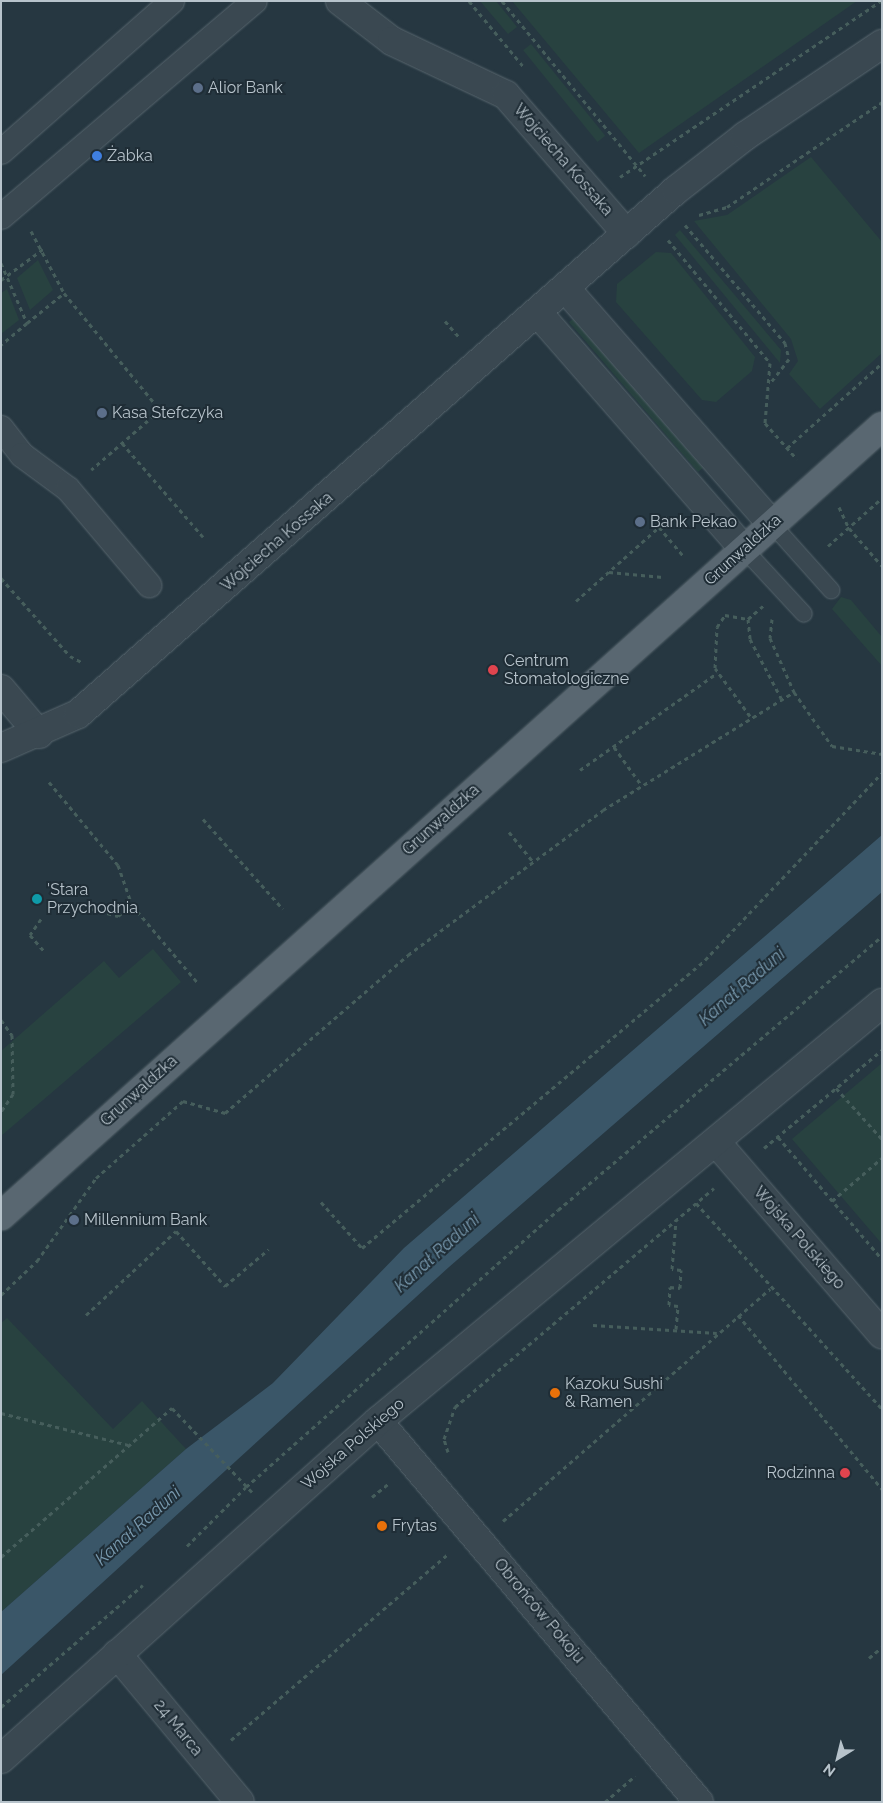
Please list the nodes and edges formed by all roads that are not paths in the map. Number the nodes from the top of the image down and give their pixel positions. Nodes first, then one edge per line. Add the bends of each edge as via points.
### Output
1 (172, 1) edge
2 (255, 1) edge
3 (340, 1) edge
4 (882, 44) edge
5 (1, 152) edge
6 (8, 211) edge
7 (627, 234) junction
8 (566, 289) junction
9 (538, 313) junction
10 (882, 426) edge
11 (1, 428) edge
12 (772, 524) junction
13 (744, 549) junction
14 (149, 585) dead end
15 (831, 590) dead end
16 (804, 614) dead end
17 (1, 689) edge
18 (38, 734) junction
19 (1, 748) edge
20 (882, 1003) edge
21 (716, 1142) junction
22 (1, 1216) edge
23 (882, 1334) edge
24 (378, 1421) junction
25 (117, 1654) junction
26 (1, 1759) edge
27 (240, 1802) edge
28 (699, 1802) edge

1 - 5 street
2 - 6 street
3 - 7 street, Wojciecha Kossaka via 392,41 506,95
4 - 7 street, Wojciecha Kossaka via 745,136 673,211
7 - 8 street, Wojciecha Kossaka
8 - 9 street, Wojciecha Kossaka
8 - 12 street
9 - 13 street
9 - 18 street, Wojciecha Kossaka via 78,714
10 - 12 main road, Grunwaldzka
11 - 14 street via 22,455 68,489
12 - 13 main road, Grunwaldzka
12 - 15 lane
13 - 16 lane
13 - 22 main road, Grunwaldzka
17 - 18 street
18 - 19 street, Wojciecha Kossaka
20 - 21 street, Wojska Polskiego
21 - 23 street, Wojska Polskiego
21 - 24 street, Wojska Polskiego
24 - 25 street, Wojska Polskiego
24 - 28 street, Obrońców Pokoju
25 - 26 street, Wojska Polskiego
25 - 27 street, 24 Marca

